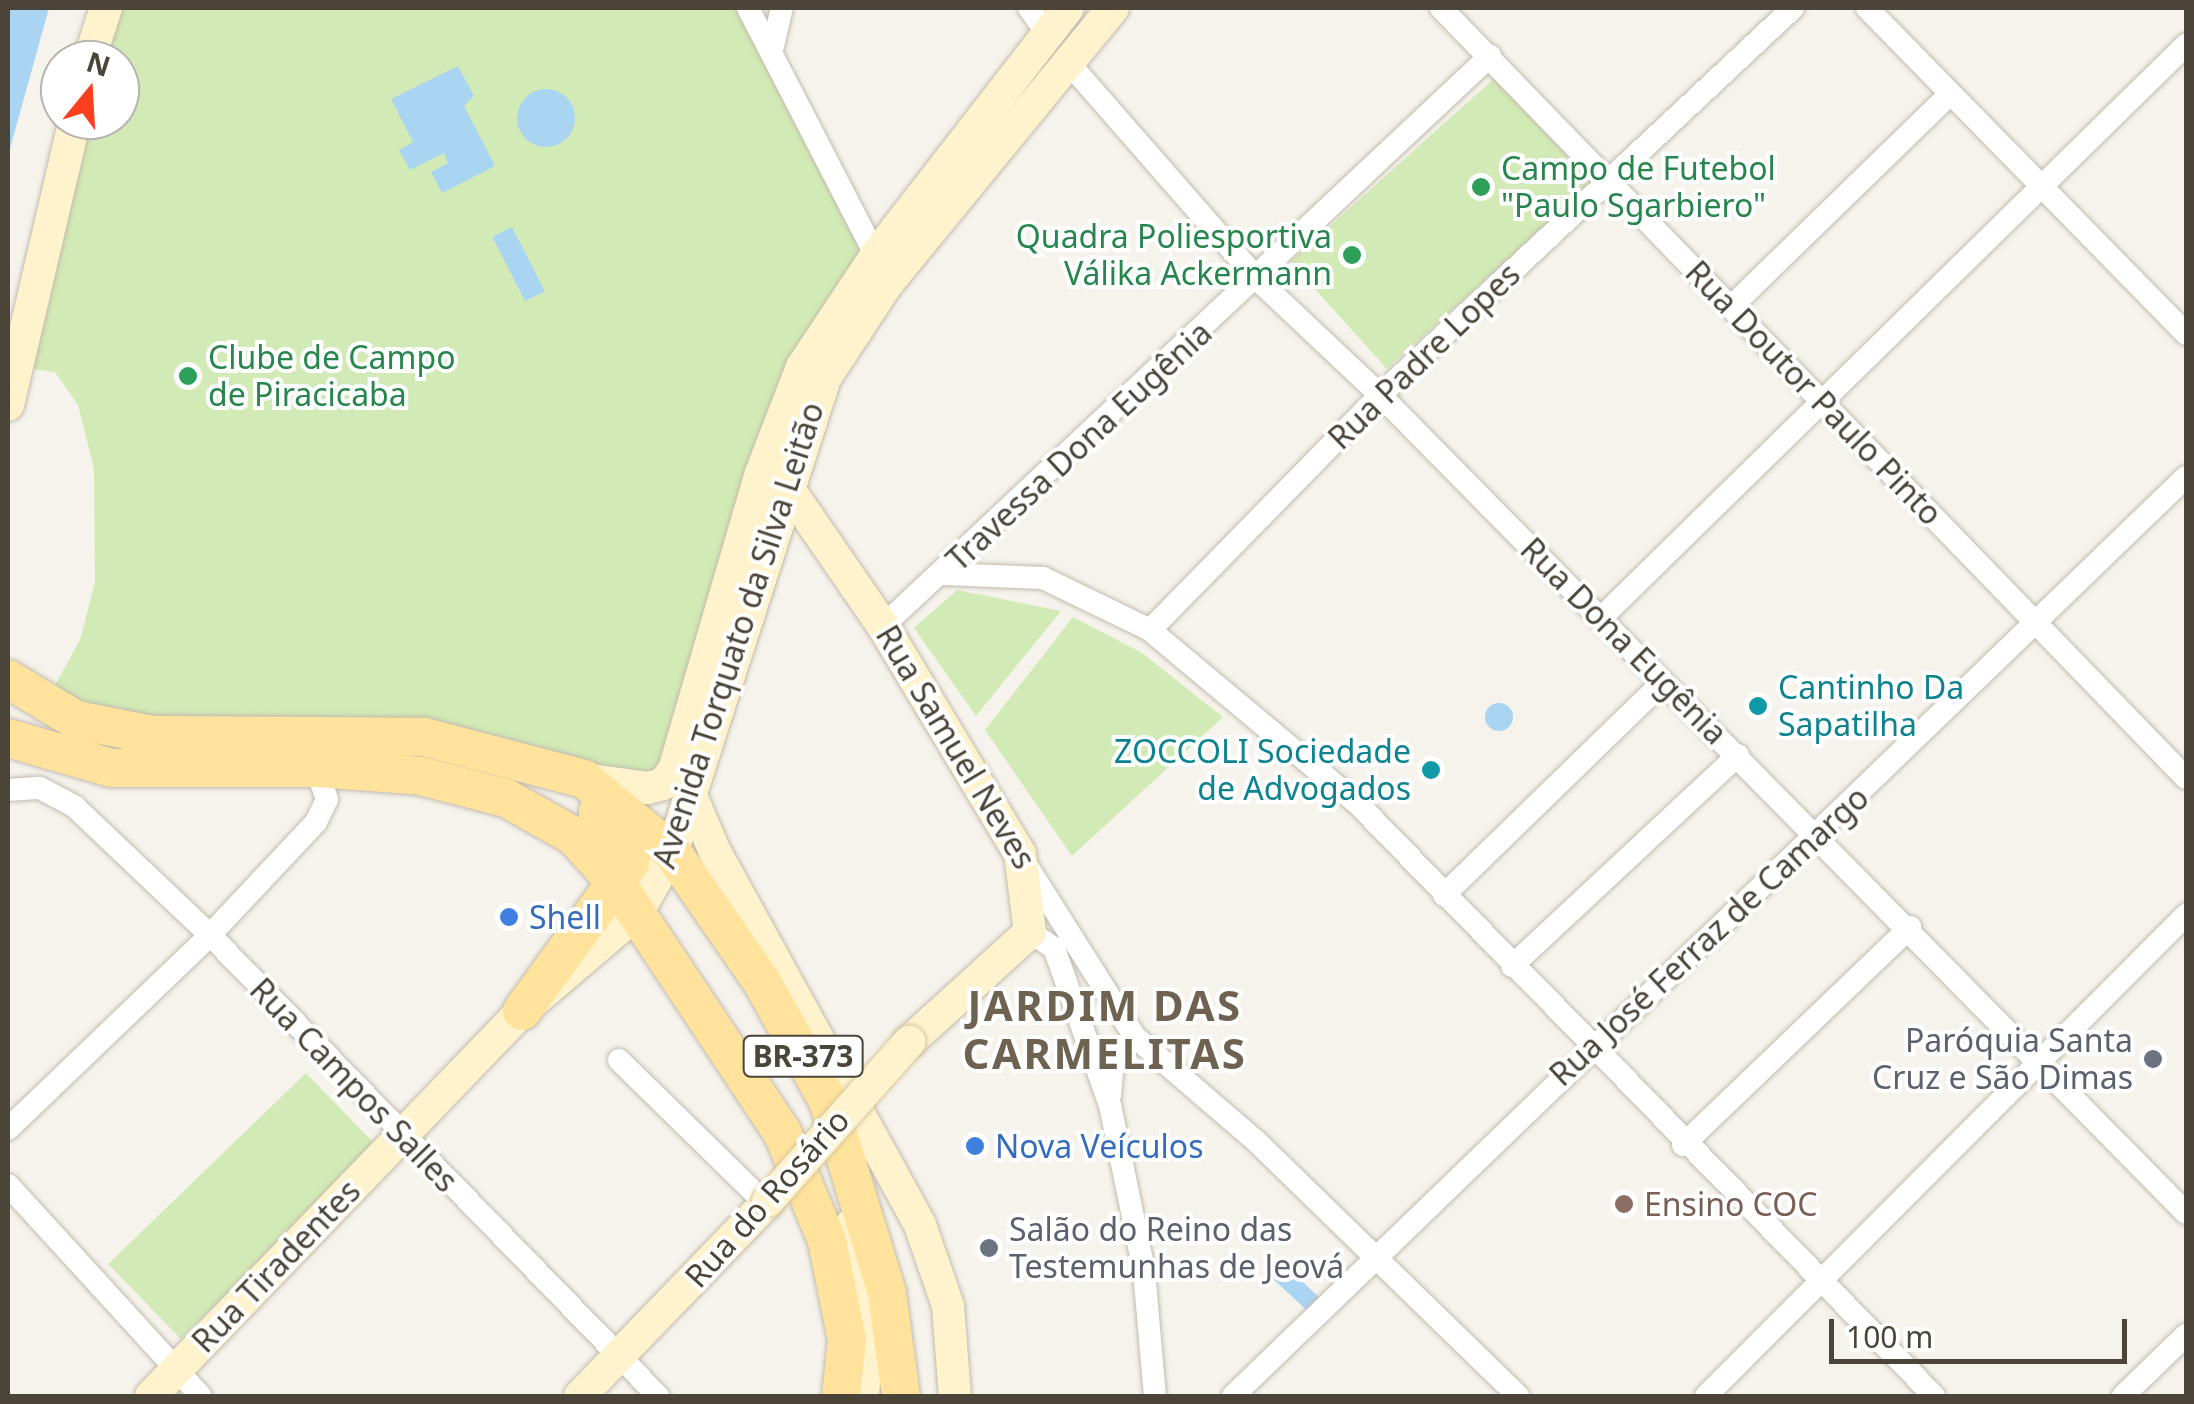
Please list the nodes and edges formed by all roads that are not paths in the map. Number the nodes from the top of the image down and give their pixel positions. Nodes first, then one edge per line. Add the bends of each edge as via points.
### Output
1 (106, 8) edge
2 (748, 8) edge
3 (782, 8) edge
4 (1070, 8) edge
5 (1113, 8) edge
6 (1441, 8) edge
7 (1794, 8) edge
8 (1867, 8) edge
9 (1038, 21) edge
10 (96, 40) edge
11 (2186, 44) edge
12 (773, 46) junction
13 (1490, 56) junction
14 (1068, 62) junction
15 (1948, 96) junction
16 (69, 140) edge
17 (1605, 184) junction
18 (2040, 186) junction
19 (882, 268) junction
20 (1257, 280) junction
21 (1732, 306) junction
22 (2186, 334) edge
23 (10, 388) edge
24 (1380, 395) junction
25 (1819, 403) junction
26 (2186, 477) edge
27 (773, 479) junction
28 (944, 574) junction
29 (1601, 618) junction
30 (2038, 620) junction
31 (883, 626) junction
32 (1150, 630) junction
33 (8, 664) edge
34 (8, 679) edge
35 (1662, 683) junction
36 (26, 706) edge
37 (271, 732) junction
38 (8, 738) edge
39 (1738, 756) junction
40 (531, 762) junction
41 (318, 768) junction
42 (2186, 778) edge
43 (584, 779) junction
44 (8, 790) edge
45 (689, 791) junction
46 (1816, 837) junction
47 (672, 852) junction
48 (1020, 854) junction
49 (1444, 894) junction
50 (627, 898) junction
51 (2186, 915) edge
52 (1910, 927) junction
53 (1030, 932) junction
54 (210, 935) junction
55 (1512, 966) junction
56 (762, 982) junction
57 (522, 1012) joint
58 (816, 1031) junction
59 (1135, 1037) junction
60 (1590, 1048) junction
61 (619, 1060) dead end
62 (2038, 1060) junction
63 (1110, 1105) junction
64 (8, 1128) edge
65 (830, 1130) junction
66 (402, 1136) junction
67 (1683, 1144) junction
68 (791, 1154) junction
69 (8, 1186) edge
70 (762, 1197) junction
71 (2186, 1214) edge
72 (1376, 1255) junction
73 (1822, 1284) junction
74 (656, 1299) dead end
75 (2186, 1336) edge
76 (620, 1357) junction
77 (176, 1371) junction
78 (151, 1396) edge
79 (201, 1396) edge
80 (580, 1396) edge
81 (658, 1396) edge
82 (841, 1396) edge
83 (863, 1396) edge
84 (901, 1396) edge
85 (956, 1396) edge
86 (1155, 1396) edge
87 (1233, 1396) edge
88 (1518, 1396) edge
89 (1706, 1396) edge
90 (1934, 1396) edge
91 (2123, 1396) edge

1 - 10 street
2 - 12 street
3 - 12 street
4 - 9 street, Avenida Torquato da Silva Leitão
4 - 14 street via 1064,22
5 - 14 street, Avenida Torquato da Silva Leitão
6 - 13 street, Rua Doutor Paulo Pinto
7 - 17 street, Rua Padre Lopes
8 - 15 street
9 - 19 street, Avenida Torquato da Silva Leitão
11 - 18 street
12 - 19 street
13 - 17 street, Rua Doutor Paulo Pinto
13 - 20 street, Travessa Dona Eugênia
14 - 19 street, Avenida Torquato da Silva Leitão
14 - 20 street, Rua Dona Eugênia
15 - 18 street
15 - 21 street
16 - 23 street
17 - 21 street, Rua Doutor Paulo Pinto
17 - 24 street, Rua Padre Lopes
18 - 22 street
18 - 25 street
19 - 27 street, Avenida Torquato da Silva Leitão via 802,367
20 - 24 street, Rua Dona Eugênia
20 - 28 street, Travessa Dona Eugênia
21 - 25 street, Rua Doutor Paulo Pinto
24 - 29 street, Rua Dona Eugênia
24 - 32 street, Rua Padre Lopes
25 - 29 street
25 - 30 street, Rua Doutor Paulo Pinto
26 - 30 street, Rua José Ferraz de Camargo
27 - 31 street, Rua Samuel Neves
27 - 43 street, Avenida Torquato da Silva Leitão via 674,770 663,784 648,788
27 - 45 street, Avenida Torquato da Silva Leitão via 749,622
28 - 31 street, Travessa Dona Eugênia
28 - 32 street via 1043,578
29 - 35 street, Rua Dona Eugênia
30 - 42 street, Rua Doutor Paulo Pinto
30 - 46 street, Rua José Ferraz de Camargo
31 - 48 street, Rua Samuel Neves
32 - 49 street via 1356,802
33 - 36 street, BR-373
34 - 36 main road
35 - 39 street, Rua Dona Eugênia
35 - 49 street
36 - 37 main road, BR-373 via 152,735
37 - 40 main road, BR-373 via 424,737
37 - 41 street
38 - 41 main road via 112,768
39 - 46 street, Rua Dona Eugênia
39 - 55 street
40 - 43 main road, BR-373
40 - 50 main road via 629,843
41 - 50 main road via 421,776 506,798 574,836
41 - 54 street via 327,799 316,822
43 - 47 main road, BR-373
44 - 54 street, Rua Campos Salles via 40,788 75,807
45 - 47 street, Avenida Torquato da Silva Leitão
45 - 58 street via 714,850
46 - 52 street, Rua Dona Eugênia
46 - 60 street, Rua José Ferraz de Camargo
47 - 50 street, Avenida Torquato da Silva Leitão
47 - 56 main road, BR-373
48 - 53 street
48 - 59 street, Rua Samuel Neves
49 - 55 street
50 - 57 main road
50 - 68 main road
51 - 62 street
52 - 62 street, Rua Dona Eugênia
52 - 67 street
53 - 63 street via 1054,948
53 - 65 street, Rua do Rosário, bridge via 909,1042
54 - 64 street
54 - 66 street, Rua Campos Salles
55 - 60 street
56 - 58 main road
56 - 84 main road, BR-373 via 834,1117 888,1293
57 - 66 street
58 - 85 street via 920,1224 948,1306
59 - 63 street via 1114,1062
59 - 72 street, Rua Samuel Neves
60 - 67 street
60 - 72 street, Rua José Ferraz de Camargo
61 - 70 street
62 - 71 street, Rua Dona Eugênia
62 - 73 street
63 - 86 street via 1144,1271
65 - 70 street, Rua do Rosário, bridge
65 - 83 street via 829,1164 850,1223 868,1321
66 - 76 street, Rua Campos Salles
66 - 77 street, Rua Tiradentes
67 - 73 street
68 - 70 street
68 - 82 main road via 830,1257 846,1340
69 - 77 street
70 - 74 street
70 - 76 street, Rua do Rosário
72 - 87 street, Rua José Ferraz de Camargo
72 - 88 street, Rua Samuel Neves
73 - 89 street
73 - 90 street
75 - 91 street
76 - 80 street, Rua do Rosário
76 - 81 street, Rua Campos Salles
77 - 78 street, Rua Tiradentes
77 - 79 street

